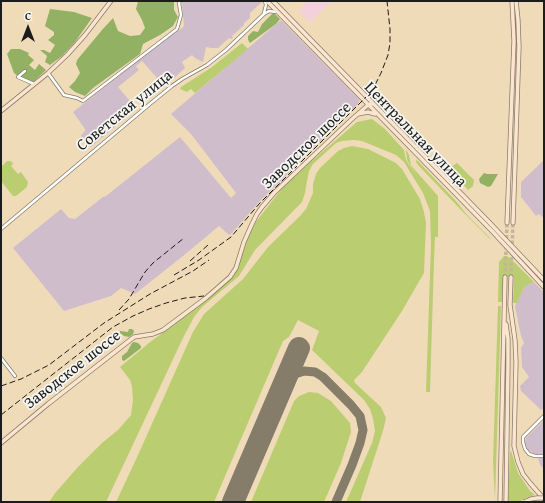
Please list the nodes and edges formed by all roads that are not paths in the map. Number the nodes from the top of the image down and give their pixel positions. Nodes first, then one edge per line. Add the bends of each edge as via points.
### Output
1 (111, 1) edge
2 (180, 1) edge
3 (266, 1) edge
4 (274, 1) edge
5 (512, 1) edge
6 (516, 1) edge
7 (278, 13) junction
8 (264, 14) junction
9 (24, 72) dead end
10 (48, 72) junction
11 (34, 84) junction
12 (374, 104) junction
13 (368, 105) junction
14 (1, 111) edge
15 (378, 115) junction
16 (355, 116) junction
17 (507, 223) tunnel mouth
18 (513, 223) tunnel mouth
19 (1, 229) edge
20 (505, 277) tunnel mouth
21 (511, 277) tunnel mouth
22 (544, 280) edge
23 (544, 287) edge
24 (504, 311) junction
25 (1, 358) edge
26 (15, 376) dead end
27 (544, 416) edge
28 (1, 443) edge
29 (544, 456) edge
30 (544, 499) edge
31 (500, 502) edge
32 (506, 502) edge
33 (524, 502) edge

1 - 10 main road via 74,48
2 - 10 street via 181,14 177,29 83,101 64,95
3 - 7 main road, Центральная улица
3 - 8 street
4 - 12 main road, Центральная улица
5 - 17 main road via 514,41
6 - 18 main road via 519,47
7 - 8 street via 273,11
7 - 13 main road, Центральная улица
8 - 19 street, Советская улица via 226,50 150,103
9 - 11 street via 18,77
10 - 11 main road
11 - 14 main road
12 - 13 main road, Заводское шоссе
12 - 22 main road, Центральная улица
13 - 15 main road, Центральная улица
13 - 16 main road, Заводское шоссе
15 - 16 main road via 368,112
15 - 23 main road, Центральная улица
16 - 28 main road, Заводское шоссе via 274,192 256,214 236,268 230,277 163,330 134,337
20 - 24 main road
21 - 30 main road via 510,305 516,362 514,446 524,474
24 - 31 main road
24 - 32 main road via 508,340
25 - 26 street
27 - 29 street via 523,437 522,442 528,454
30 - 33 main road, bridge via 537,498

